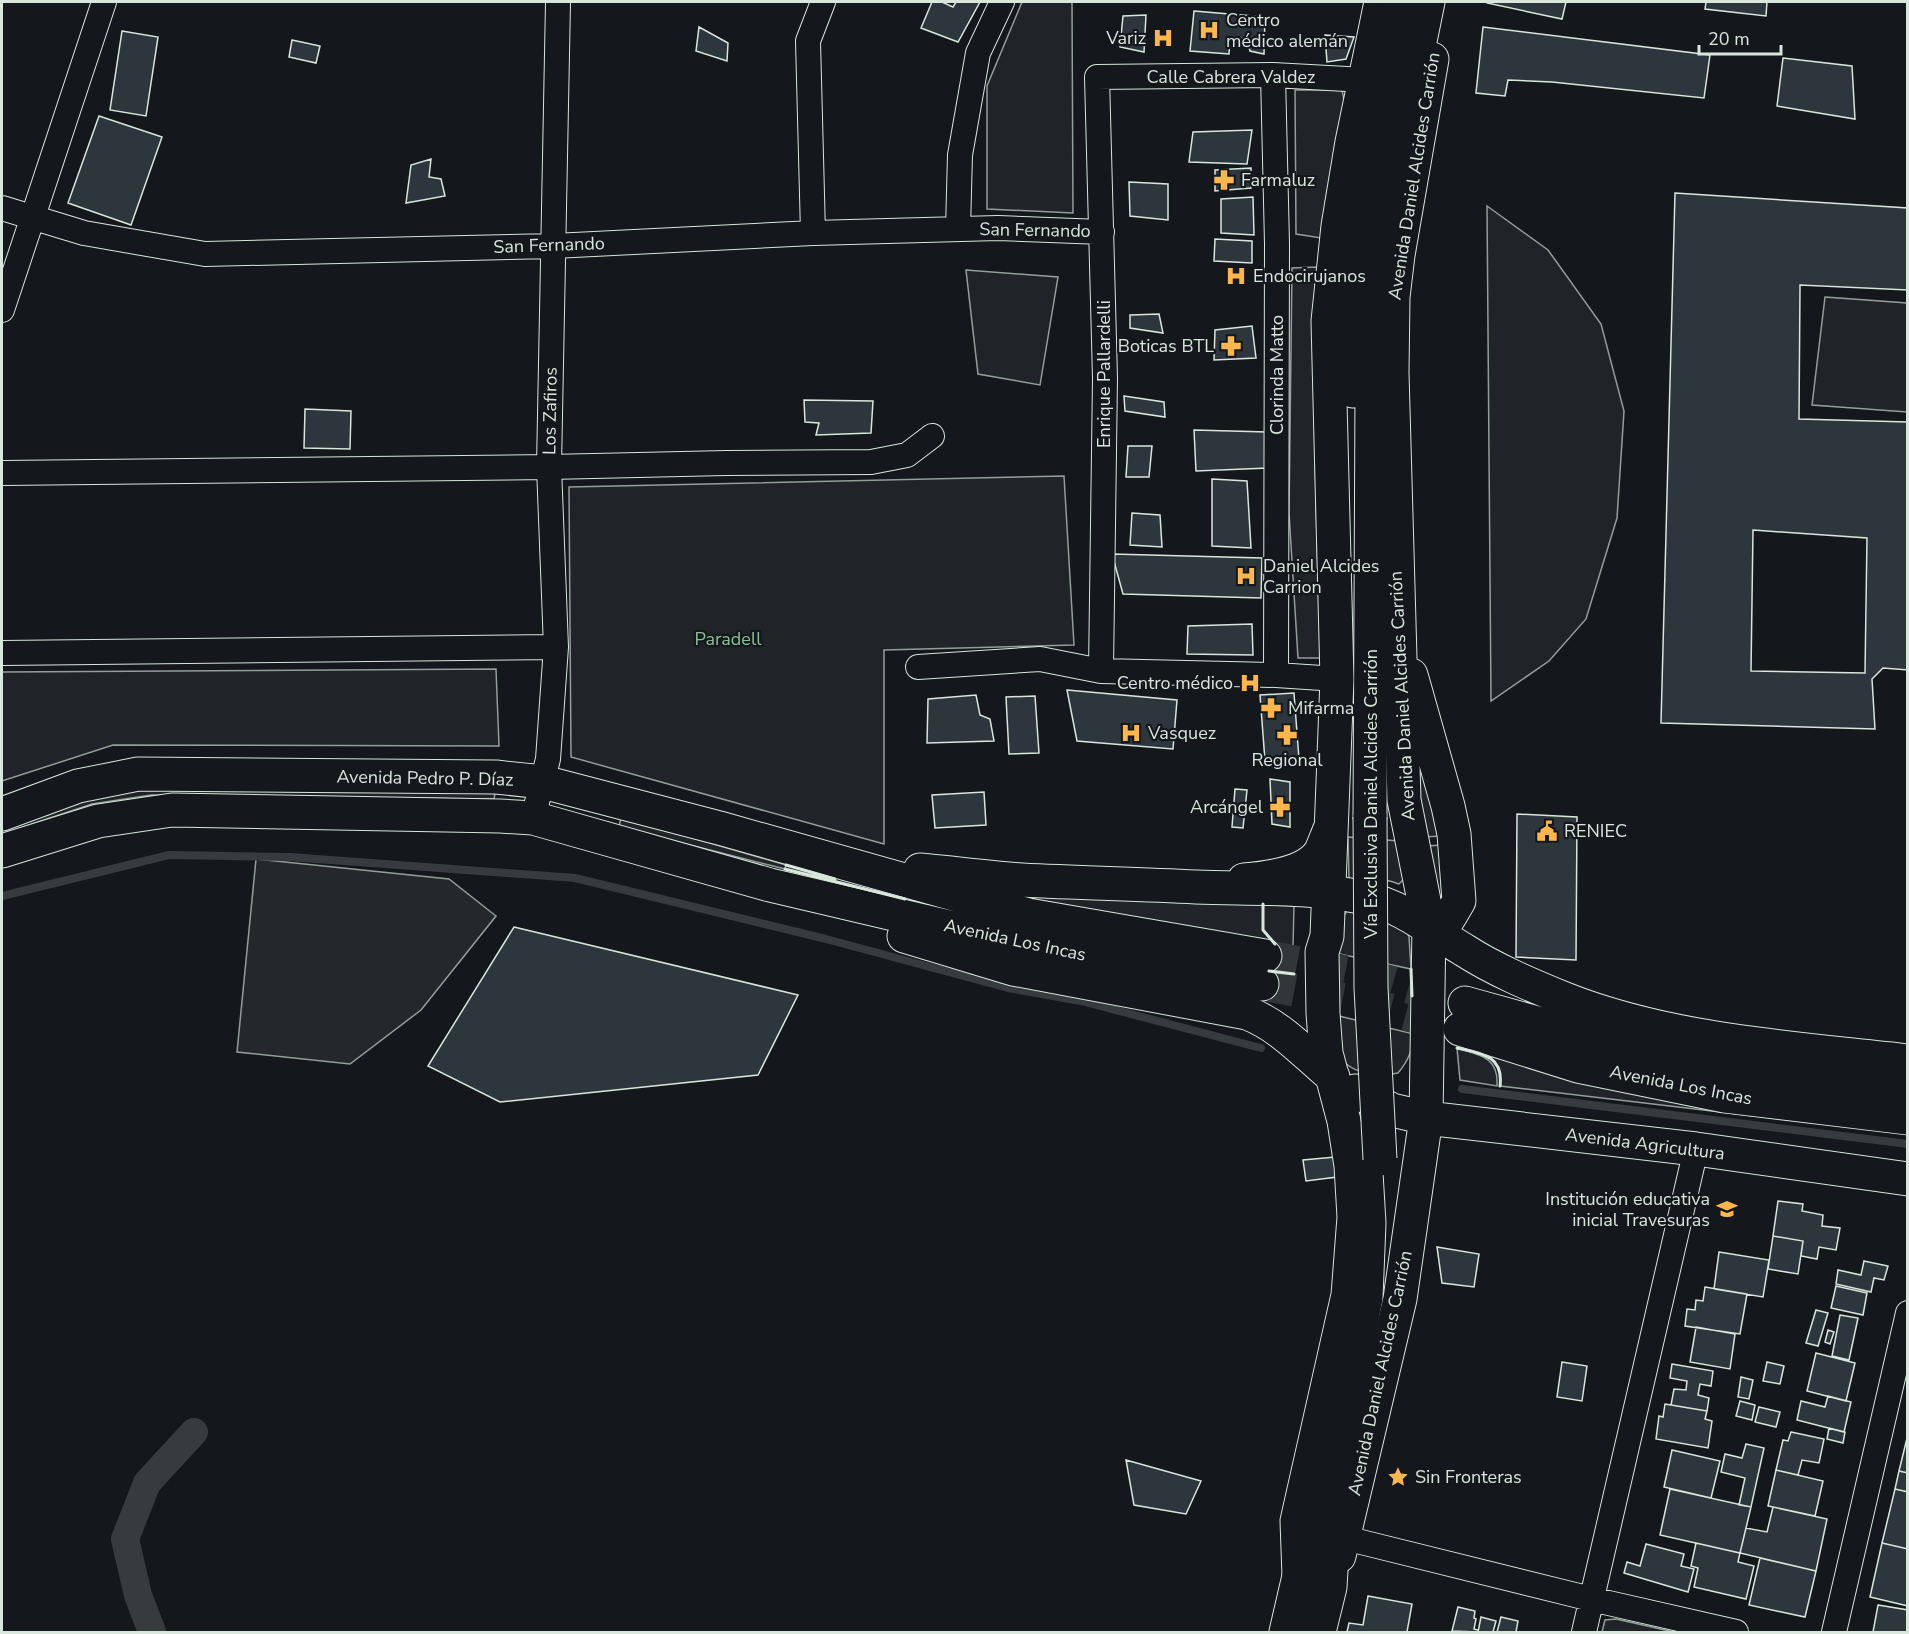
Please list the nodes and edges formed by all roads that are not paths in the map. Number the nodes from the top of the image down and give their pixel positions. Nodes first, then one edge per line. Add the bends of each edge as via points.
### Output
1 (104, 2) edge
2 (558, 2) edge
3 (823, 2) edge
4 (1002, 2) edge
5 (1381, 2) edge
6 (1399, 2) edge
7 (1428, 2) edge
8 (1444, 2) edge
9 (1273, 75) junction
10 (1097, 77) joint
11 (1365, 80) junction
12 (2, 208) edge
13 (32, 219) junction
14 (958, 229) junction
15 (1102, 232) junction
16 (813, 233) junction
17 (554, 246) junction
18 (2, 310) edge
19 (932, 436) dead end
20 (549, 467) junction
21 (2, 473) edge
22 (1398, 633) junction
23 (556, 647) junction
24 (2, 653) edge
25 (918, 667) dead end
26 (1101, 671) junction
27 (1276, 675) junction
28 (1337, 679) junction
29 (543, 782) junction
30 (2, 814) edge
31 (533, 818) junction
32 (1352, 821) junction
33 (2, 851) edge
34 (843, 863) junction
35 (770, 885) junction
36 (1168, 886) junction
37 (1328, 893) junction
38 (1367, 898) junction
39 (1429, 926) junction
40 (1327, 936) junction
41 (1908, 1060) edge
42 (1428, 1064) junction
43 (1333, 1077) junction
44 (1908, 1088) edge
45 (1383, 1106) junction
46 (1426, 1118) junction
47 (1908, 1118) edge
48 (1696, 1149) junction
49 (1373, 1157) junction
50 (1908, 1179) edge
51 (1908, 1313) edge
52 (1345, 1538) junction
53 (1299, 1576) junction
54 (1330, 1587) junction
55 (1591, 1599) junction
56 (1286, 1632) edge
57 (1319, 1632) edge
58 (1584, 1632) edge
59 (1736, 1632) edge
60 (1834, 1632) edge

1 - 13 street
2 - 17 street, Los Zafiros
3 - 16 street via 808,41
4 - 14 street via 978,53 960,155
5 - 11 main road
6 - 32 main road, Vía Exclusiva Daniel Alcides Carrión via 1368,142 1352,250
7 - 32 main road, Vía Exclusiva Daniel Alcides Carrión via 1399,144 1377,294
8 - 22 main road, Avenida Daniel Alcides Carrión via 1398,255 1394,297
9 - 10 street, Calle Cabrera Valdez
9 - 11 street, Calle Cabrera Valdez
9 - 27 street, Clorinda Matto via 1277,244
10 - 15 street, Enrique Pallardelli
11 - 28 main road via 1338,226 1328,321
12 - 13 street, San Fernando
13 - 17 street, San Fernando via 84,233 205,254
13 - 18 street
14 - 15 street, San Fernando
14 - 16 street, San Fernando
15 - 26 street, Enrique Pallardelli via 1105,378
16 - 17 street, San Fernando
17 - 20 street, Los Zafiros
19 - 20 street via 907,455 871,462
20 - 21 street
20 - 23 street, Los Zafiros
22 - 39 main road, Avenida Daniel Alcides Carrión via 1404,800
22 - 39 main road via 1448,806 1455,849 1459,901 1449,918
23 - 24 street
23 - 29 street, Los Zafiros
25 - 26 street via 1040,659
26 - 27 street
27 - 28 street
28 - 32 main road
29 - 30 main road, Avenida Pedro P. Díaz via 496,777 138,774 78,786
29 - 31 street, Los Zafiros
29 - 34 main road, Avenida Pedro P. Díaz
31 - 33 main road, Avenida Pedro P. Díaz via 172,810 98,821
31 - 35 main road, Avenida Pedro P. Díaz
32 - 36 main road via 1304,866 1276,877
32 - 37 main road
32 - 49 main road, Vía Exclusiva Daniel Alcides Carrión, bridge via 1371,988
34 - 35 main road, Avenida Los Incas via 1028,915 1264,970 1034,948
34 - 36 main road via 1019,880
35 - 43 main road, Avenida Agricultura via 886,930 1013,969 1247,1013 1286,1036
36 - 37 main road
37 - 38 main road
37 - 40 main road
38 - 39 main road
38 - 40 main road via 1344,910
39 - 41 main road via 1507,974 1568,1000 1625,1018 1737,1041
39 - 42 main road, Avenida Daniel Alcides Carrión
40 - 43 main road via 1322,952 1323,1013 1326,1053
42 - 45 main road via 1410,1092
42 - 46 main road, Avenida Daniel Alcides Carrión
43 - 45 main road, Avenida Agricultura
43 - 53 main road via 1351,1166 1354,1217 1348,1294 1297,1521
44 - 47 main road, Avenida Los Incas via 1723,1066 1463,1016 1578,1066 1725,1096
45 - 46 main road, Avenida Agricultura
46 - 48 main road, Avenida Agricultura
46 - 52 main road, Avenida Daniel Alcides Carrión via 1400,1299
48 - 50 main road, Avenida Agricultura
48 - 55 street
49 - 53 main road, Vía Exclusiva Daniel Alcides Carrión via 1366,1298 1319,1534
49 - 54 main road, Vía Exclusiva Daniel Alcides Carrión via 1383,1222 1379,1298 1332,1534
51 - 60 street
52 - 54 main road, Avenida Daniel Alcides Carrión
52 - 55 street
53 - 56 main road
54 - 57 main road, Avenida Daniel Alcides Carrión
55 - 58 street
55 - 59 street

